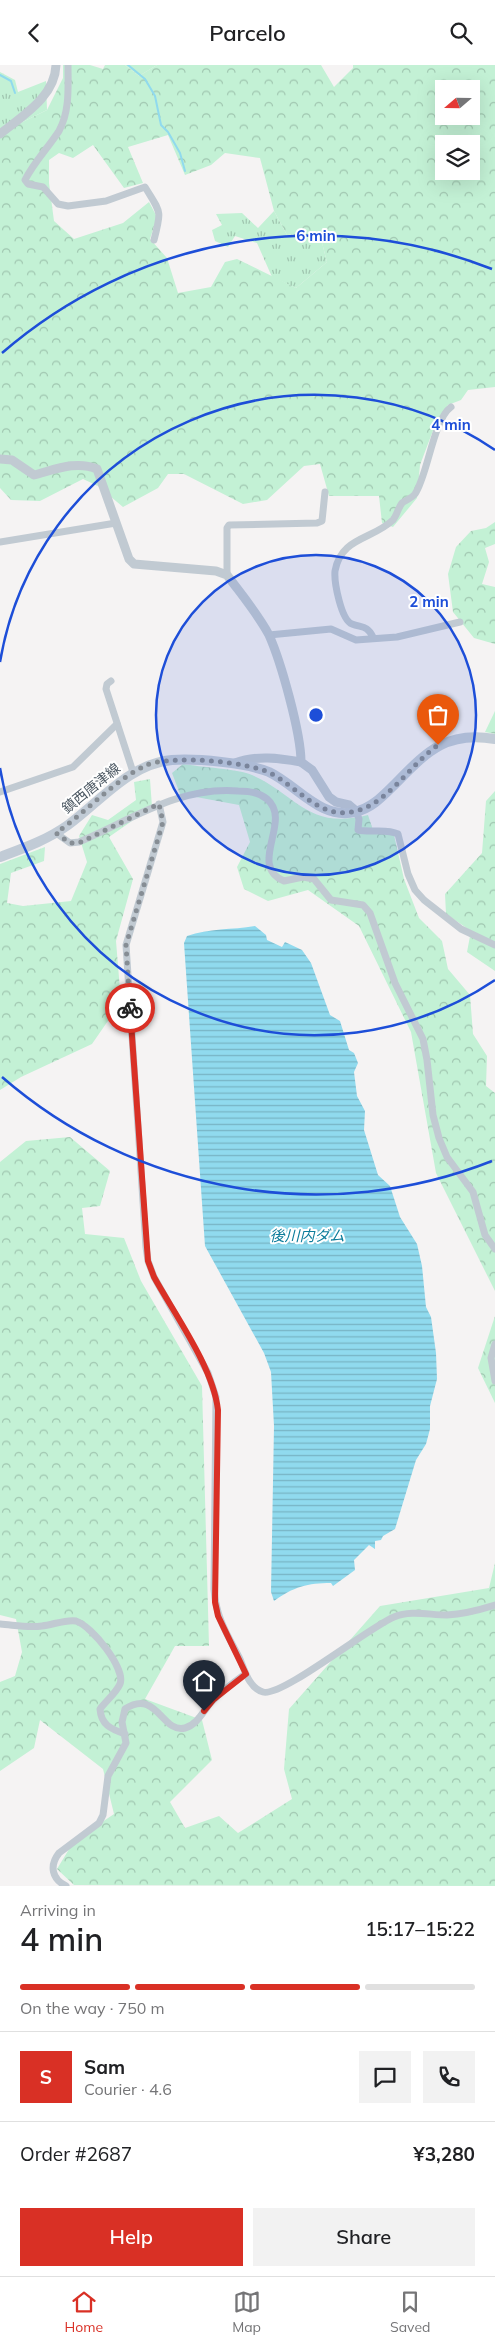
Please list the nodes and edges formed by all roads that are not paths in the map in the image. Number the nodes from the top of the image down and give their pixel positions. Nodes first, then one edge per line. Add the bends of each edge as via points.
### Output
1 (56, 65) edge
2 (68, 65) edge
3 (0, 134) edge
4 (154, 240) dead end
5 (451, 407) dead end
6 (0, 459) edge
7 (325, 492) dead end
8 (116, 523) junction
9 (0, 542) edge
10 (227, 575) junction
11 (460, 622) dead end
12 (269, 635) junction
13 (373, 637) junction
14 (111, 681) dead end
15 (117, 724) junction
16 (495, 739) edge
17 (301, 762) junction
18 (232, 765) junction
19 (133, 772) junction
20 (0, 792) edge
21 (159, 804) junction
22 (356, 811) junction
23 (56, 833) junction
24 (0, 857) edge
25 (495, 945) edge
26 (495, 1249) edge
27 (495, 1343) edge
28 (495, 1381) edge
29 (495, 1605) edge
30 (0, 1623) edge
31 (246, 1674) junction
32 (125, 1734) junction
33 (66, 1886) edge

1 - 3 street via 53,83 44,96
2 - 4 street via 67,107 59,130 25,180 28,184 43,187 58,204 68,206 106,201 145,187 160,217
5 - 13 street via 441,420 414,495 402,503 393,520 340,554 335,573 346,620 370,630
6 - 8 street via 12,460 34,475 77,464 97,469
7 - 10 street via 322,521 317,523 230,525 227,528
8 - 9 street
8 - 10 street via 129,559 134,564 216,571
10 - 12 street
11 - 13 street via 397,637
12 - 13 street via 332,629 351,639
12 - 17 street via 299,740
14 - 15 street via 106,689
15 - 19 street
15 - 20 street via 73,767
16 - 22 main road, 鎮西唐津線 via 463,737 438,745 380,799
17 - 18 street via 276,757
17 - 22 street via 312,770 329,797
18 - 19 main road, 鎮西唐津線 via 173,760 146,765
18 - 22 main road, 鎮西唐津線 via 268,772 317,806 330,811
19 - 23 main road, 鎮西唐津線
21 - 23 street via 79,843 70,843
21 - 26 street via 223,789 260,794 275,813 268,856 273,874 284,881 304,877 314,879 331,899 362,905 370,913 395,983 423,1039 439,1138 447,1157 473,1192 485,1235
21 - 31 street via 163,822 126,945 148,1261 208,1373 216,1397 215,1602 218,1616
22 - 25 street via 358,830 398,834 414,890 424,900 461,929
23 - 24 main road, 鎮西唐津線
27 - 28 street via 491,1358
29 - 31 street via 460,1614 397,1616 379,1624 293,1682 271,1693 257,1689
30 - 32 street via 34,1627 75,1621 88,1628 118,1664 121,1676 120,1685 100,1709 101,1719 109,1728
31 - 32 street via 185,1728 175,1728 146,1704 132,1704 123,1715
32 - 33 street via 124,1750 108,1775 99,1823 54,1859 54,1874 58,1882

